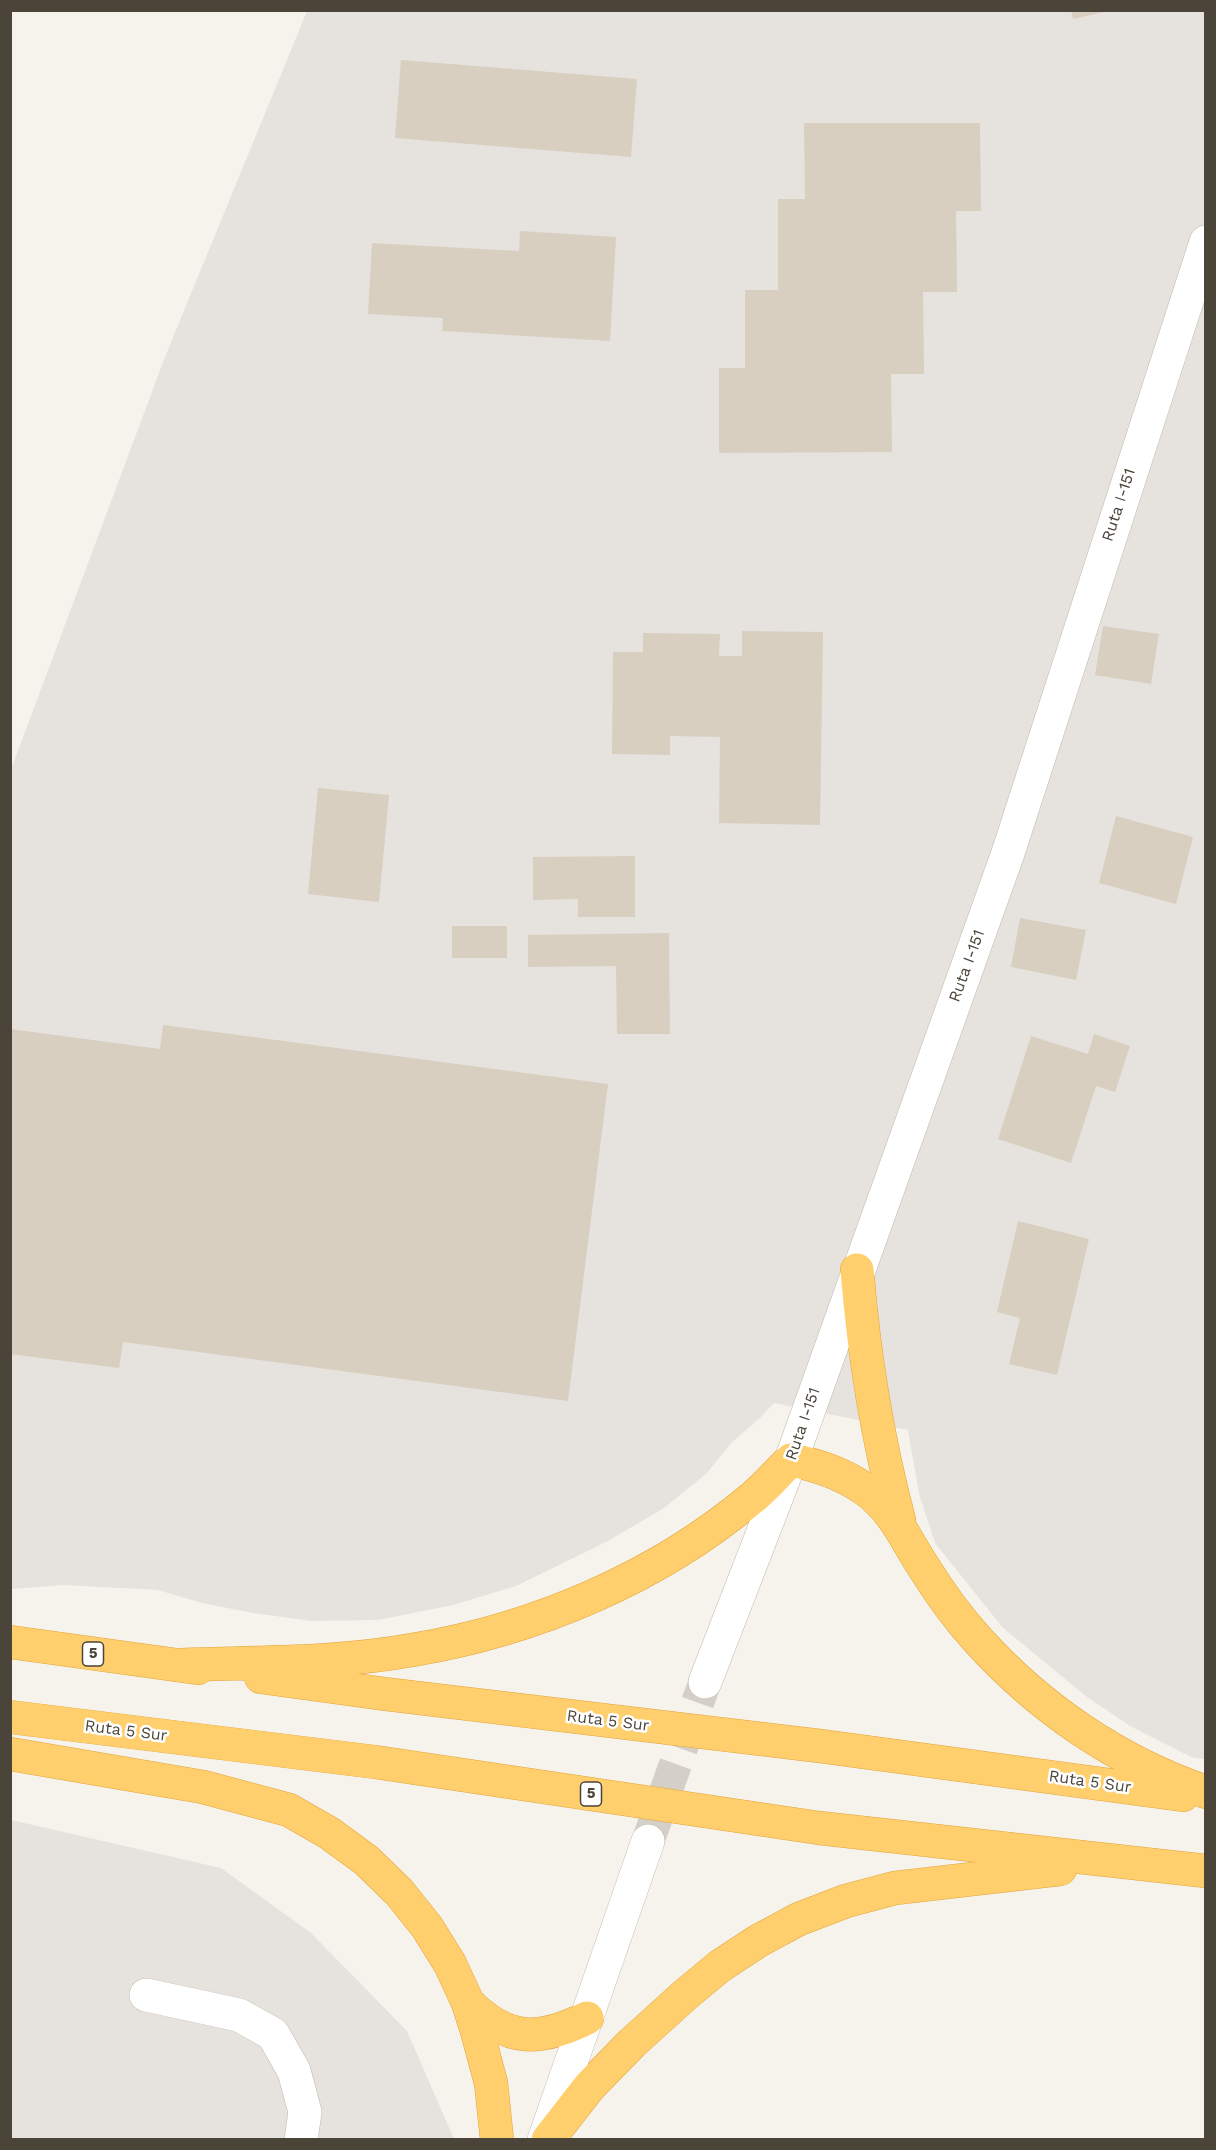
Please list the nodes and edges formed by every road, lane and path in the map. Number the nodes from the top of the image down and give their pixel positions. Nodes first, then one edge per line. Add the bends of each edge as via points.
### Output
1 (1206, 242) edge
2 (857, 1270) junction
3 (791, 1460) junction
4 (900, 1525) junction
5 (10, 1642) edge
6 (176, 1665) junction
7 (705, 1682) tunnel mouth
8 (10, 1717) edge
9 (10, 1754) edge
10 (1206, 1792) edge
11 (1206, 1798) edge
12 (648, 1841) tunnel mouth
13 (1172, 1866) junction
14 (1206, 1870) edge
15 (146, 1995) dead end
16 (468, 2003) junction
17 (587, 2018) junction
18 (302, 2139) edge
19 (497, 2139) edge
20 (546, 2139) edge

1 - 2 street, Ruta I-151 via 1008,853
2 - 3 street, Ruta I-151
2 - 4 highway via 873,1411
3 - 4 highway via 817,1465 864,1488
3 - 6 highway via 753,1498 663,1560 615,1585 514,1626 463,1640 359,1657
3 - 7 street, Ruta I-151
4 - 10 highway via 948,1603 1008,1672 1092,1737 1138,1764
5 - 6 highway, Ruta 5 Sur / 5
6 - 11 highway, Ruta 5 Sur / 5
8 - 13 highway, Ruta 5 Sur / 5 via 375,1762 819,1828
9 - 16 highway via 203,1787 289,1810 366,1860 399,1892 427,1927
12 - 17 street
13 - 14 highway, Ruta 5 Sur / 5
13 - 20 highway via 1048,1869 895,1888 799,1919 758,1941 685,1995 590,2086
15 - 18 street via 239,2014 273,2034 294,2071 305,2112
16 - 17 highway via 482,2018 519,2034 556,2032
16 - 19 highway via 491,2083
17 - 20 street

